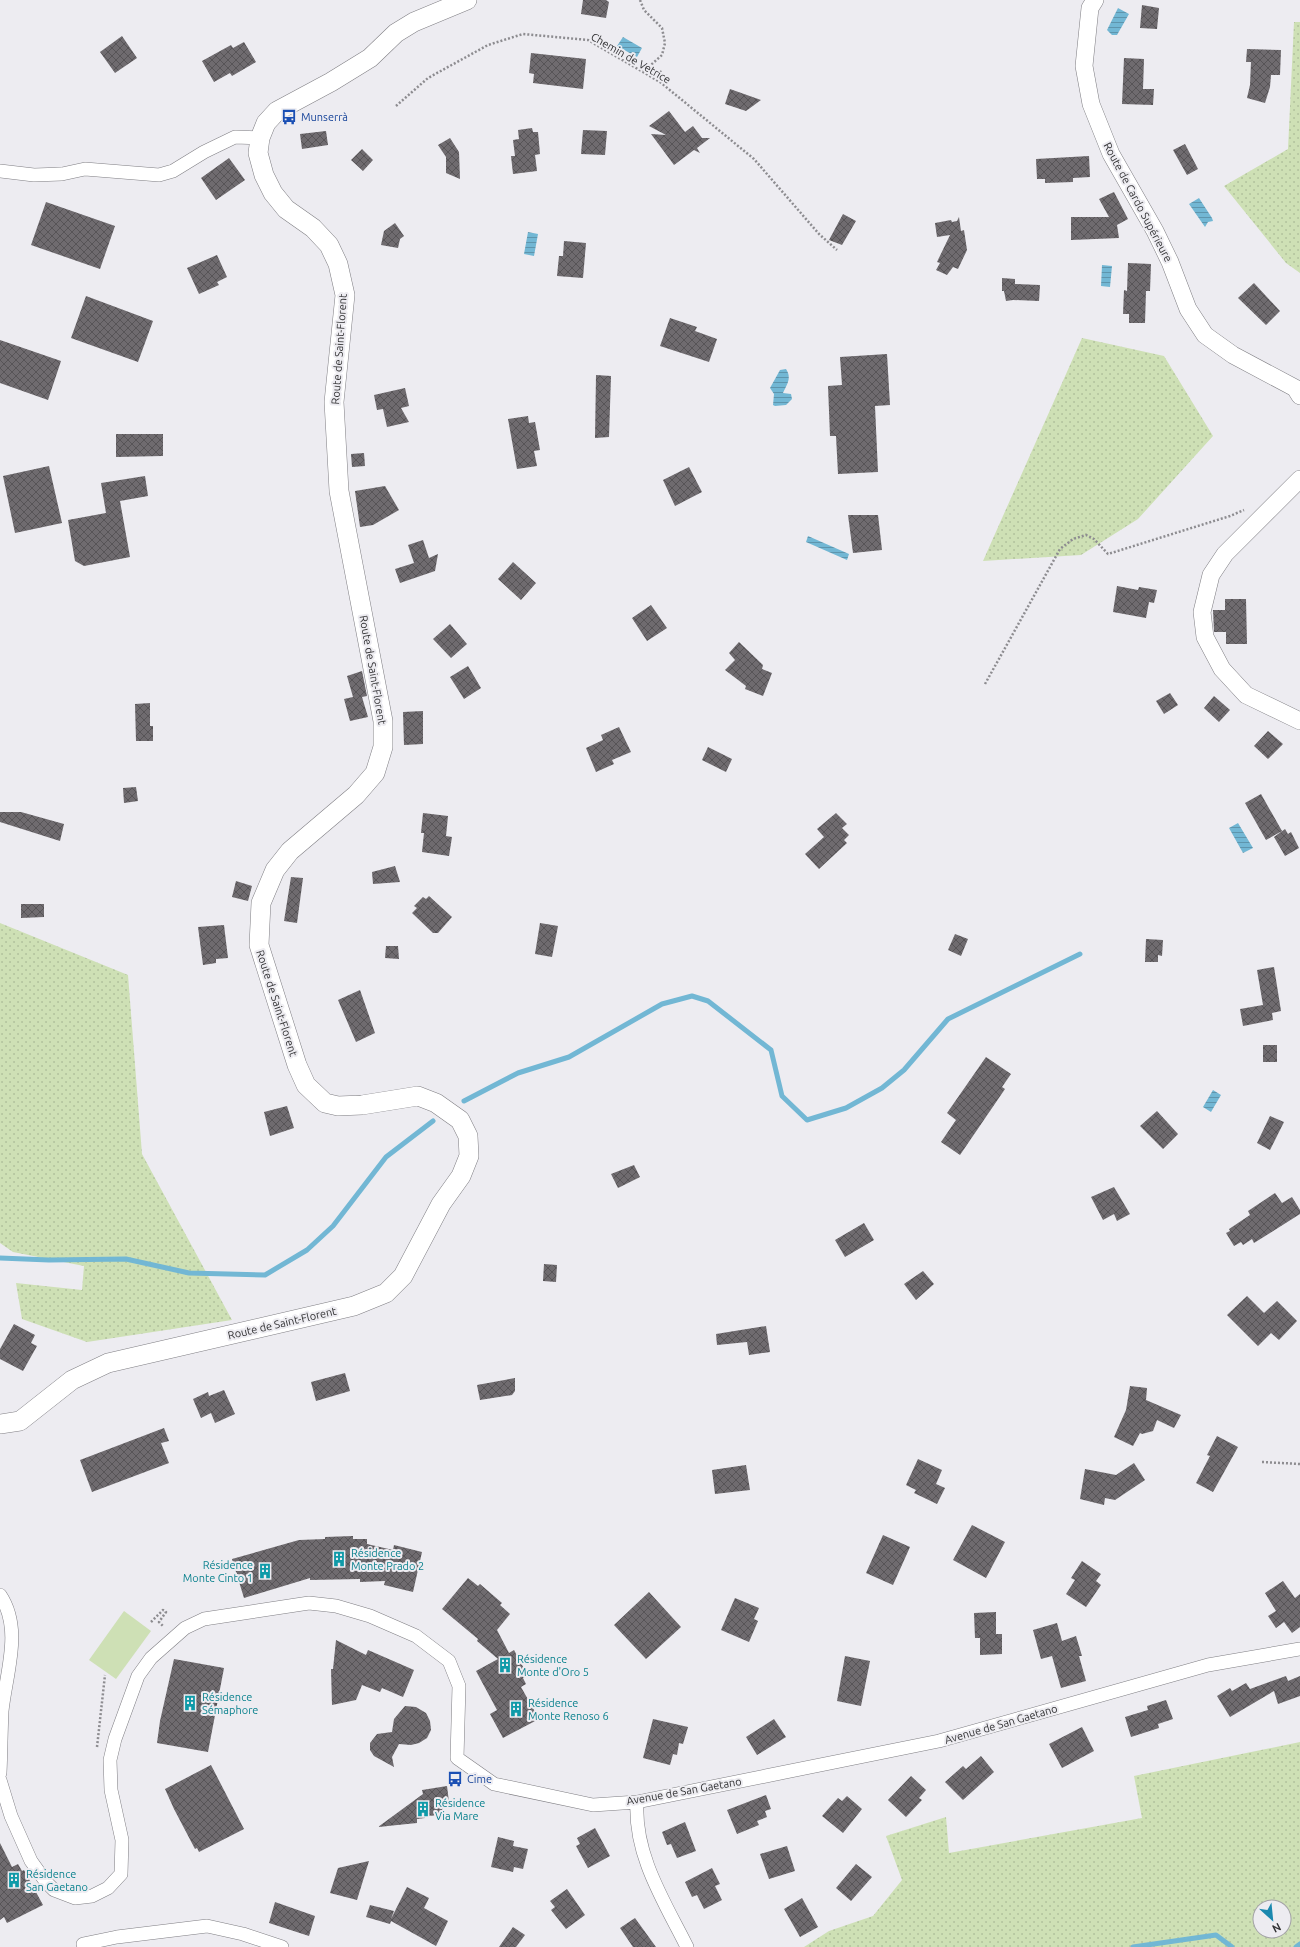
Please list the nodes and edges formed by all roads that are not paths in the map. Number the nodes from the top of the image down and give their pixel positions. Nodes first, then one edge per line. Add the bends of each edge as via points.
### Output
1 (467, 0) edge
2 (1095, 0) edge
3 (260, 138) junction
4 (0, 171) edge
5 (1300, 396) edge
6 (1300, 479) edge
7 (1300, 721) edge
8 (0, 1424) edge
9 (0, 1595) edge
10 (1300, 1649) edge
11 (0, 1773) edge
12 (0, 1780) edge
13 (638, 1802) junction
14 (83, 1944) dead end
15 (282, 1947) edge
16 (687, 1947) edge

1 - 3 main road, Route de Saint-Florent via 414,22 396,33 370,58 277,111 266,123
2 - 5 street, Route de Cardo Supérieure via 1090,8 1084,66 1091,104 1111,154 1156,231 1188,309 1205,335 1233,354 1295,388
3 - 4 street via 234,137 173,171 159,175 85,170 34,175
3 - 8 main road, Route de Saint-Florent via 258,153 264,175 273,193 286,208 313,228 328,245 338,264 345,295 334,402 339,491 383,721 383,747 375,772 356,795 290,851 275,870 261,903 258,945 297,1065 306,1085 325,1104 338,1106 418,1096 436,1103 460,1120 468,1136 468,1156 461,1176 441,1204 403,1276 386,1293 354,1306 108,1363 72,1380 20,1421
6 - 7 street via 1225,554 1211,575 1202,612 1205,637 1222,669 1246,695
9 - 11 street via 6,1603 11,1622 12,1642 2,1711
10 - 13 street, Avenue de San Gaetano via 1208,1665 939,1742
12 - 13 street, Avenue de San Gaetano via 10,1816 31,1861 46,1882 54,1890 75,1898 92,1896 108,1888 121,1874 122,1840 110,1790 110,1760 138,1676 151,1658 185,1628 204,1619 309,1603 336,1606 370,1616 416,1636 449,1661 459,1686 457,1758 494,1784 593,1805
13 - 16 street via 636,1820 643,1853 652,1877
14 - 15 street via 117,1937 207,1926 243,1934

